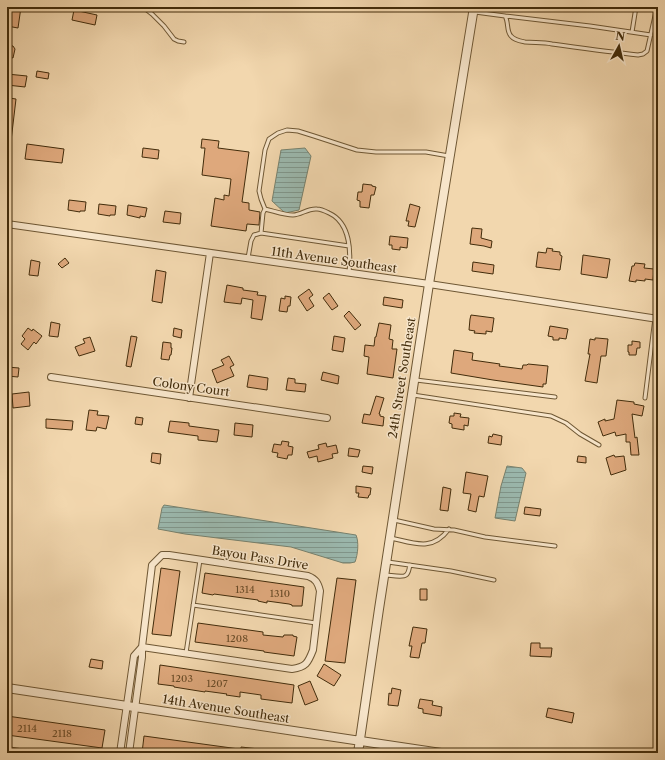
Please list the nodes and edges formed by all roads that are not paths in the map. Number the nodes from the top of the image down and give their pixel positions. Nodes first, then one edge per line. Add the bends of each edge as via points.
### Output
1 (143, 7) edge
2 (636, 7) edge
3 (656, 7) edge
4 (473, 9) edge
5 (505, 16) junction
6 (632, 32) junction
7 (651, 35) junction
8 (184, 42) dead end
9 (449, 156) junction
10 (266, 209) junction
11 (7, 224) edge
12 (261, 233) junction
13 (349, 246) junction
14 (210, 253) junction
15 (248, 259) junction
16 (349, 273) junction
17 (428, 284) junction
18 (656, 319) edge
19 (50, 377) dead end
20 (414, 380) junction
21 (412, 394) junction
22 (555, 397) dead end
23 (189, 398) junction
24 (646, 398) dead end
25 (327, 418) dead end
26 (599, 445) dead end
27 (392, 520) junction
28 (449, 529) junction
29 (390, 538) junction
30 (554, 546) dead end
31 (200, 560) junction
32 (386, 562) junction
33 (410, 565) junction
34 (384, 575) junction
35 (494, 580) dead end
36 (193, 605) junction
37 (316, 623) junction
38 (142, 647) junction
39 (186, 653) junction
40 (7, 688) edge
41 (131, 706) junction
42 (360, 741) junction
43 (7, 750) edge
44 (25, 753) edge
45 (120, 753) edge
46 (129, 753) edge
47 (358, 753) edge
48 (441, 753) edge

1 - 8 lane via 174,39
2 - 6 lane
3 - 7 lane
4 - 5 lane
4 - 9 street, 24th Street Southeast
5 - 6 lane
5 - 7 lane via 509,35 525,42 638,55 647,51
6 - 7 lane
9 - 10 lane via 426,152 357,150 298,131 287,130 269,139 265,150 259,191
9 - 17 street, 24th Street Southeast
10 - 12 lane via 263,213
10 - 13 lane via 293,215 315,209 334,215 344,226
11 - 14 street, 11th Avenue Southeast
12 - 13 lane
12 - 15 lane via 254,235
13 - 16 lane
14 - 15 street, 11th Avenue Southeast
14 - 23 street
15 - 16 street, 11th Avenue Southeast
16 - 17 street, 11th Avenue Southeast
17 - 18 street, 11th Avenue Southeast
17 - 20 street, 24th Street Southeast
18 - 24 lane
19 - 23 street, Colony Court
20 - 21 street, 24th Street Southeast
20 - 22 lane
21 - 26 lane via 551,416
21 - 27 street, 24th Street Southeast
23 - 25 street, Colony Court
27 - 28 lane via 427,528
27 - 29 street, 24th Street Southeast
28 - 29 lane via 435,542 427,545
28 - 30 lane via 485,537
29 - 32 street, 24th Street Southeast
31 - 36 lane
31 - 37 street, Bayou Pass Drive via 313,578 320,591
31 - 38 street, Bayou Pass Drive via 162,555 152,565
32 - 33 lane
32 - 34 street, 24th Street Southeast
33 - 34 lane via 404,577
33 - 35 lane
34 - 42 street, 24th Street Southeast
36 - 37 lane
36 - 39 lane
37 - 39 street, Bayou Pass Drive via 310,658 307,664 300,668 292,669
38 - 39 street, Bayou Pass Drive
38 - 41 street, Bayou Pass Drive
40 - 41 street, 14th Avenue Southeast
41 - 42 street, 14th Avenue Southeast
41 - 45 street, Bayou Pass Drive
41 - 46 street, Bayou Pass Drive
42 - 47 street, 24th Street Southeast
42 - 48 street, 14th Avenue Southeast
43 - 44 street

